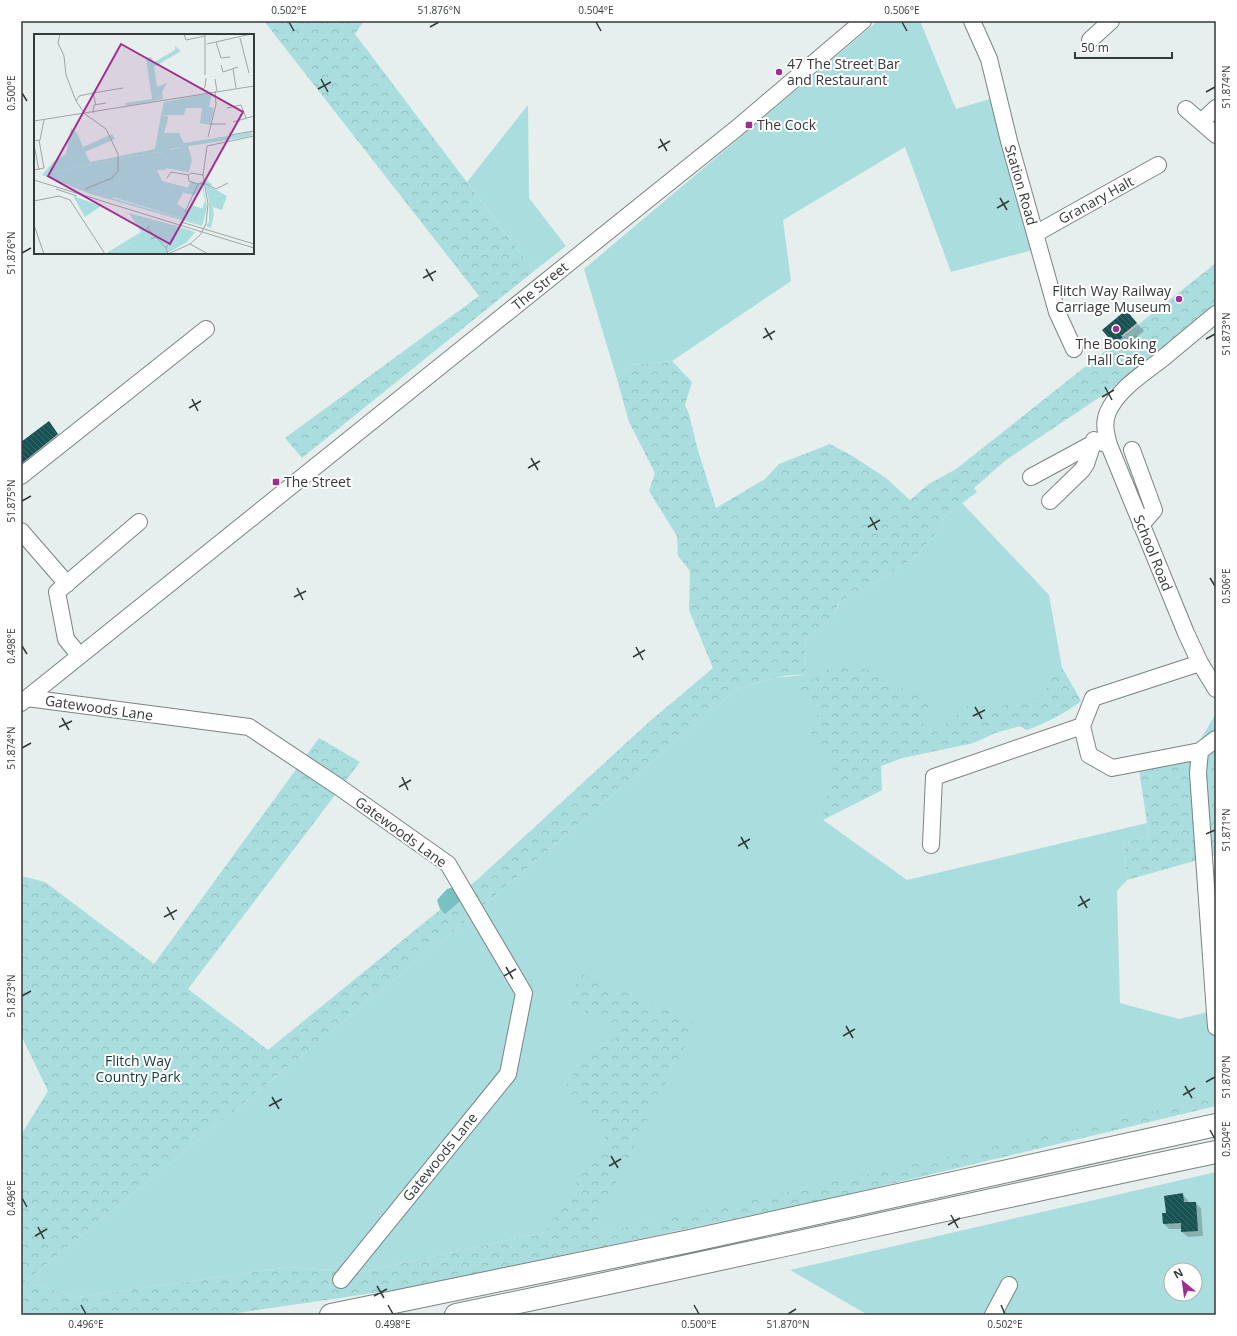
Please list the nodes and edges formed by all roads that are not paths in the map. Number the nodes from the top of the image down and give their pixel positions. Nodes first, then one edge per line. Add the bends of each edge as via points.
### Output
1 (972, 21) edge
2 (1112, 21) edge
3 (853, 24) edge
4 (1090, 40) dead end
5 (1216, 108) edge
6 (1186, 109) dead end
7 (1201, 122) junction
8 (1216, 135) edge
9 (1158, 165) dead end
10 (1035, 234) junction
11 (1216, 314) edge
12 (206, 329) dead end
13 (1074, 349) dead end
14 (1092, 444) junction
15 (1109, 445) junction
16 (1132, 450) dead end
17 (21, 476) edge
18 (1031, 477) dead end
19 (1050, 500) dead end
20 (139, 522) dead end
21 (1141, 525) junction
22 (21, 531) edge
23 (67, 584) junction
24 (79, 656) junction
25 (1200, 664) junction
26 (1216, 689) edge
27 (23, 698) edge
28 (1082, 726) junction
29 (1216, 739) edge
30 (1200, 750) junction
31 (931, 845) dead end
32 (1216, 1027) edge
33 (1216, 1125) edge
34 (1216, 1152) edge
35 (341, 1280) dead end
36 (1009, 1285) dead end
37 (575, 1291) junction
38 (331, 1315) edge
39 (456, 1315) edge
40 (484, 1315) edge
41 (994, 1315) edge

1 - 10 street, Station Road via 989,59
2 - 4 street
3 - 24 street, The Street via 737,128
5 - 7 street
6 - 7 street
7 - 8 street
9 - 10 street, Granary Halt
10 - 13 street, Station Road via 1057,312
11 - 15 street, School Road via 1127,387 1115,400 1105,424
12 - 17 street
14 - 15 street via 1094,440
14 - 18 street
14 - 19 street via 1082,470
15 - 21 street, School Road
16 - 21 street via 1154,510
20 - 23 street
21 - 25 street, School Road
22 - 23 street
23 - 24 street via 57,592 66,639
24 - 27 street, The Street
25 - 26 street, School Road
25 - 28 street via 1093,698
27 - 35 street, Gatewoods Lane via 249,727 448,864 524,993 508,1074
28 - 30 street via 1088,754 1112,768
28 - 31 street via 934,777
29 - 30 street
30 - 32 street via 1198,773
33 - 38 highway via 690,1240
34 - 37 highway
36 - 41 street
37 - 39 highway
37 - 40 street

